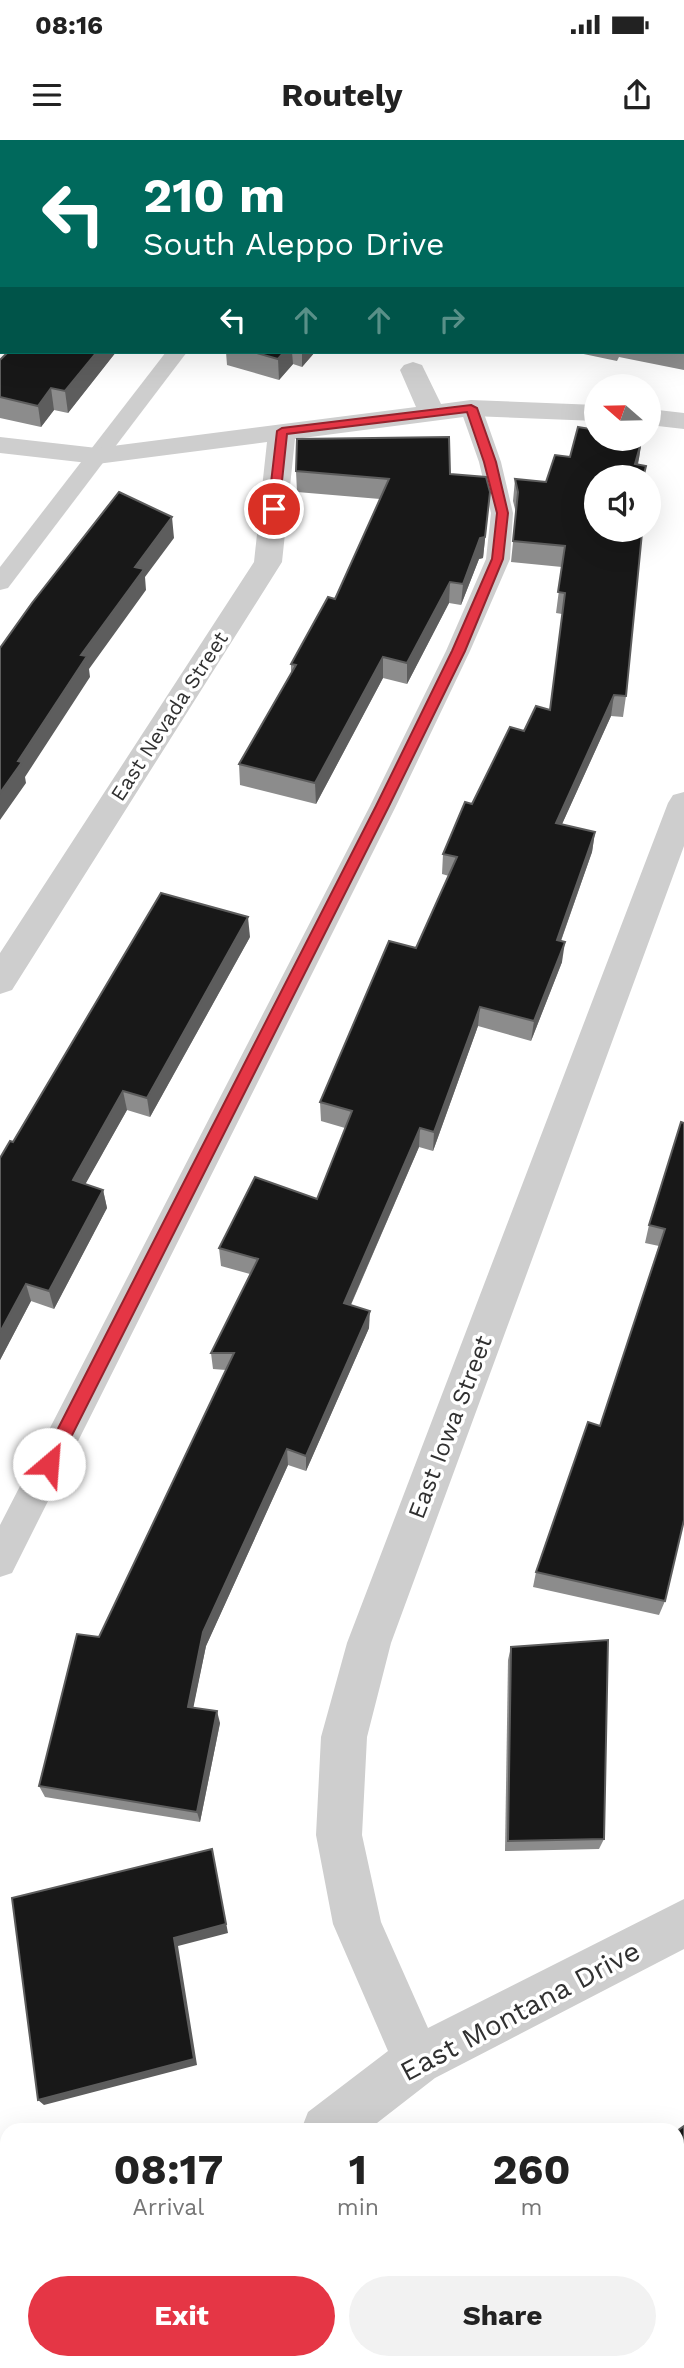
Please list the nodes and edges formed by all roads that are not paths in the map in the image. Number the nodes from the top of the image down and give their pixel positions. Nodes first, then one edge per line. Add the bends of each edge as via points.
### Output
1 (175, 354) edge
2 (413, 370) dead end
3 (471, 408) junction
4 (584, 412) edge
5 (432, 413) junction
6 (662, 418) edge
7 (684, 421) edge
8 (282, 431) junction
9 (0, 445) edge
10 (97, 456) junction
11 (0, 583) edge
12 (684, 803) edge
13 (0, 981) edge
14 (0, 1561) edge
15 (684, 1923) edge
16 (417, 2060) junction
17 (335, 2123) edge

1 - 10 lane
2 - 5 street
3 - 4 street
3 - 5 street
3 - 14 lane via 502,513 498,559 383,806
5 - 8 street
6 - 7 street
8 - 10 street
8 - 13 street, East Nevada Street via 268,562
9 - 10 street
10 - 11 lane
12 - 16 street, East Iowa Street via 369,1643 344,1737 340,1835 357,1924
15 - 16 street, East Montana Drive
16 - 17 street, East Montana Drive

